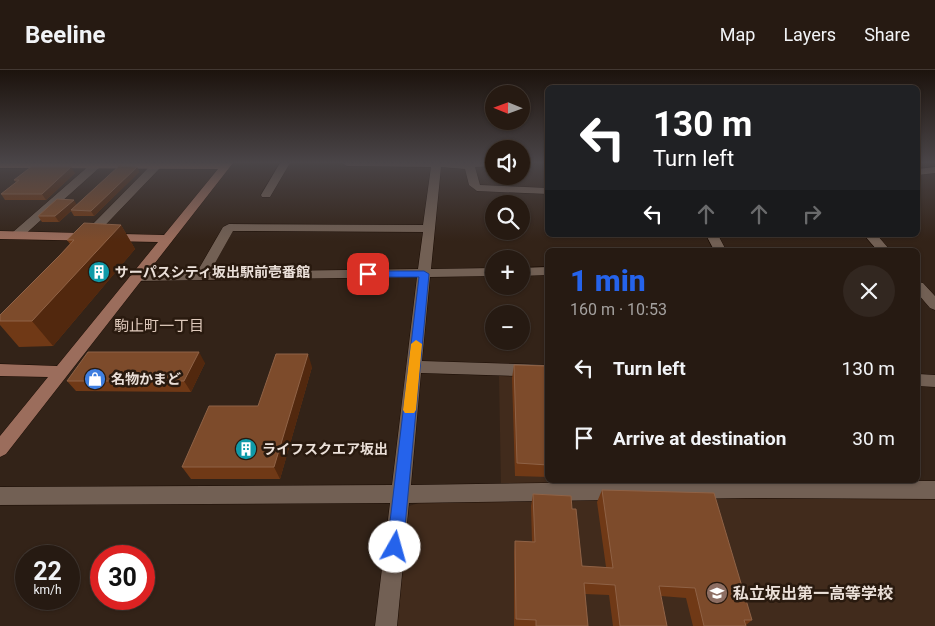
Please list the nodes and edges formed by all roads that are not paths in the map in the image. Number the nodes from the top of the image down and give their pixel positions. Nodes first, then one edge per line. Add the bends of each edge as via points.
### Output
1 (69, 189) edge
2 (134, 189) edge
3 (207, 189) edge
4 (269, 189) edge
5 (433, 189) edge
6 (500, 189) edge
7 (545, 191) edge
8 (266, 195) dead end
9 (429, 229) junction
10 (0, 235) edge
11 (17, 235) junction
12 (87, 237) junction
13 (872, 237) edge
14 (166, 239) junction
15 (882, 248) edge
16 (545, 271) edge
17 (485, 272) edge
18 (530, 272) edge
19 (424, 274) junction
20 (136, 276) junction
21 (201, 276) junction
22 (920, 288) edge
23 (932, 299) edge
24 (414, 367) junction
25 (0, 370) edge
26 (545, 371) edge
27 (61, 372) junction
28 (920, 380) edge
29 (935, 381) edge
30 (0, 450) edge
31 (935, 490) edge
32 (401, 494) junction
33 (0, 496) edge
34 (386, 626) edge

1 - 11 street
2 - 12 street
3 - 14 street
4 - 8 street
5 - 9 street
6 - 7 street
9 - 19 street
9 - 21 street via 229,227
10 - 11 street
11 - 12 street
12 - 14 street
13 - 15 street
14 - 20 street
16 - 18 street
17 - 19 street
19 - 21 street
19 - 24 street
20 - 21 street
20 - 27 street
22 - 23 street
24 - 26 street
24 - 32 street
25 - 27 street
27 - 30 street
28 - 29 street
31 - 32 street
32 - 33 street
32 - 34 street

